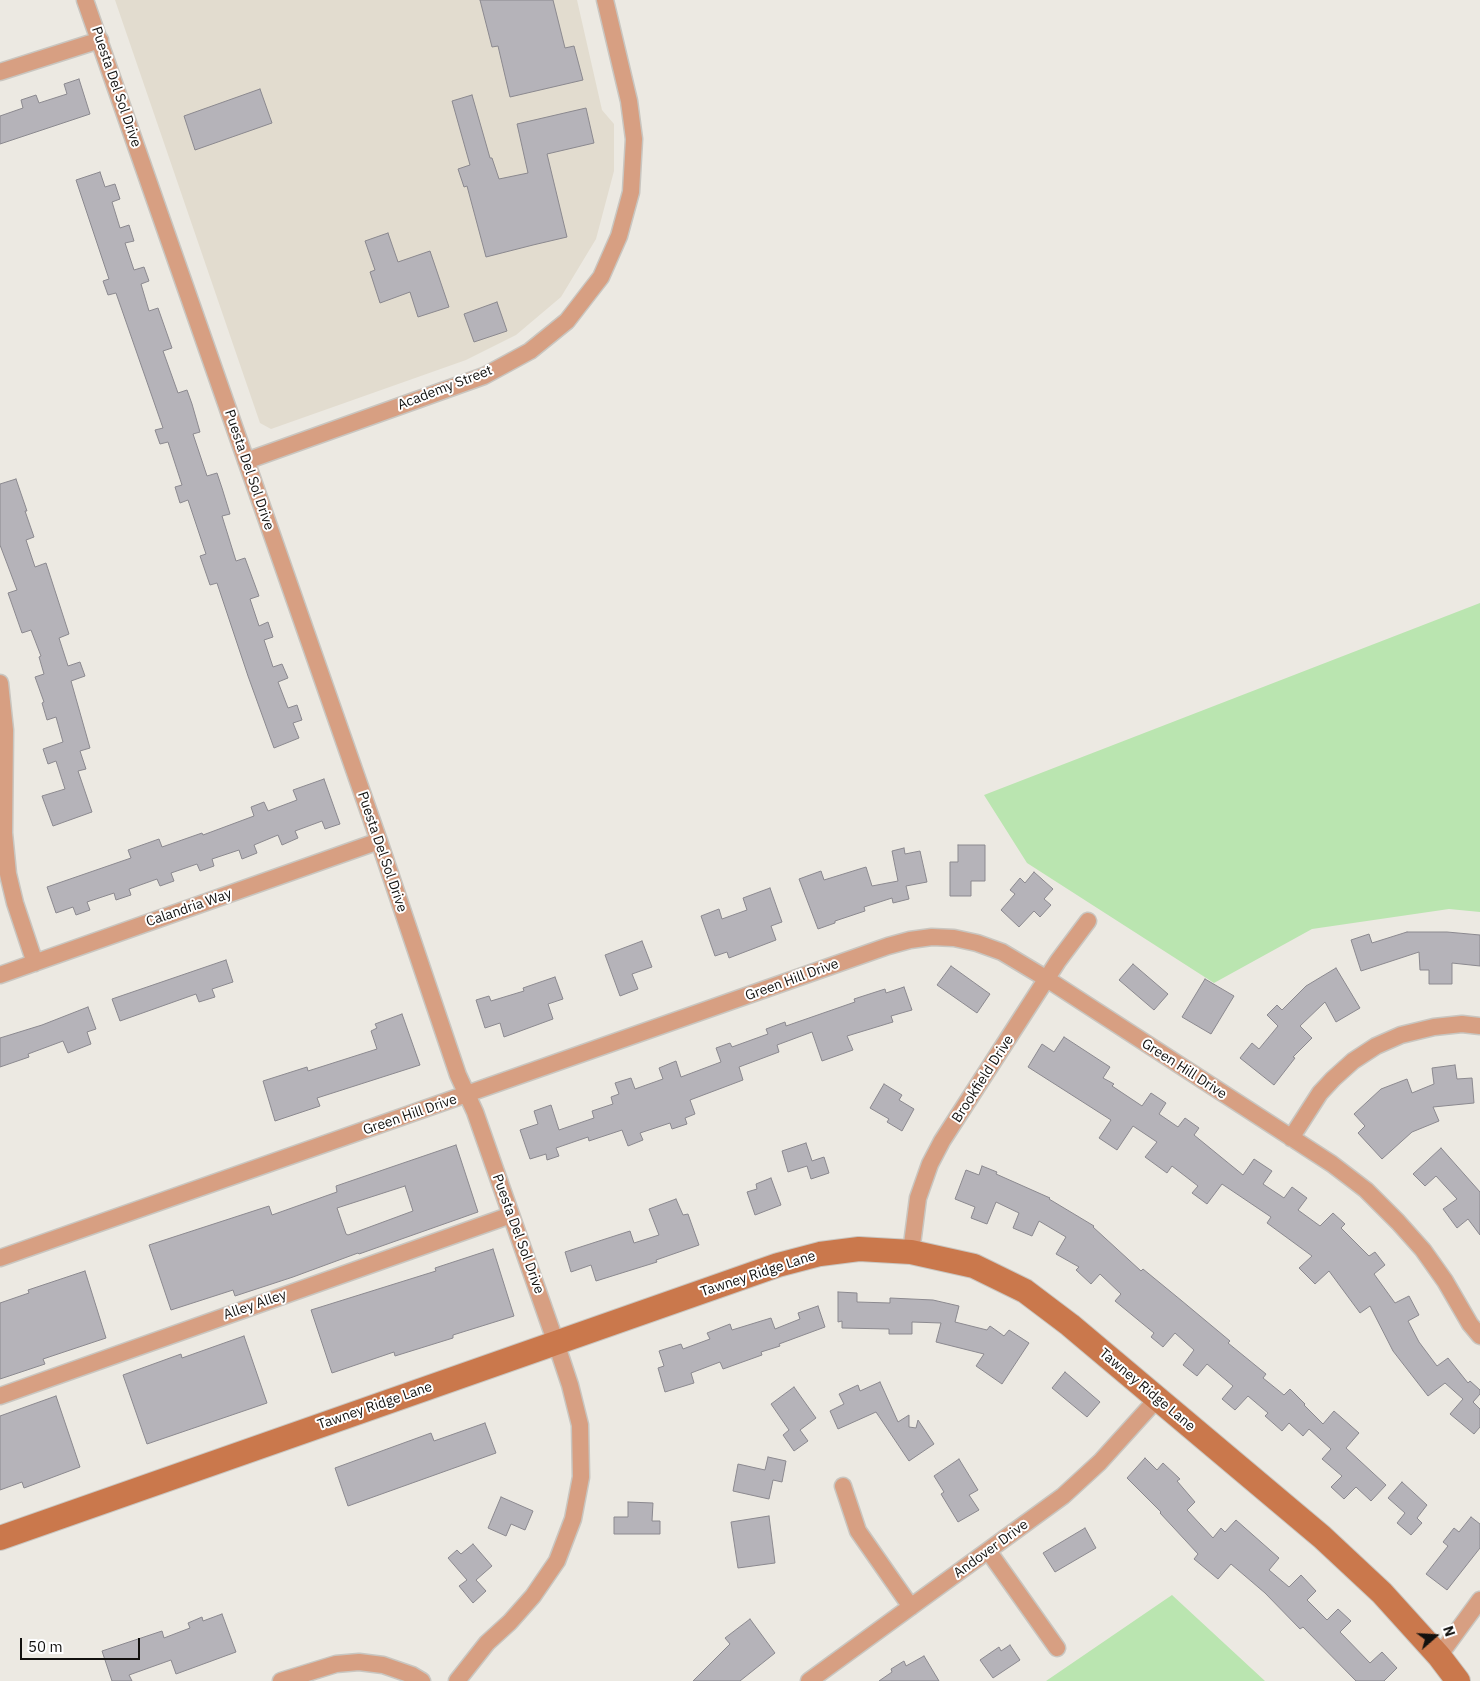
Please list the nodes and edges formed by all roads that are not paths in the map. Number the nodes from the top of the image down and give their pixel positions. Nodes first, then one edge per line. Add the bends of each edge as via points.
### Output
1 (85, 0) edge
2 (605, 0) edge
3 (100, 40) junction
4 (0, 72) edge
5 (246, 460) junction
6 (0, 683) edge
7 (378, 841) junction
8 (1088, 921) dead end
9 (36, 962) junction
10 (0, 975) edge
11 (1047, 979) junction
12 (1480, 1026) edge
13 (467, 1095) junction
14 (1290, 1138) junction
15 (511, 1215) junction
16 (912, 1252) junction
17 (0, 1258) edge
18 (1480, 1336) edge
19 (556, 1343) junction
20 (0, 1396) edge
21 (1156, 1399) junction
22 (843, 1486) dead end
23 (0, 1538) edge
24 (989, 1552) junction
25 (1480, 1600) edge
26 (911, 1607) junction
27 (1057, 1648) dead end
28 (1439, 1656) junction
29 (281, 1681) edge
30 (422, 1681) edge
31 (457, 1681) edge
32 (810, 1681) edge
33 (1458, 1681) edge

1 - 3 street, Puesta Del Sol Drive
2 - 5 street, Academy Street via 629,101 634,139 631,192 619,236 601,277 567,321 530,351 484,376
3 - 4 street
3 - 5 street, Puesta Del Sol Drive
5 - 7 street, Puesta Del Sol Drive
6 - 9 street via 5,730 4,833 8,874
7 - 9 street, Calandria Way
7 - 13 street, Puesta Del Sol Drive
8 - 11 street, Brookfield Drive
9 - 10 street, Calandria Way
11 - 13 street, Green Hill Drive via 1002,952 977,943 932,937 910,940
11 - 14 street, Green Hill Drive
11 - 16 street, Brookfield Drive via 930,1164 918,1198
12 - 14 street via 1434,1027 1401,1035 1376,1046 1332,1079
13 - 15 street, Puesta Del Sol Drive
13 - 17 street, Green Hill Drive
14 - 18 street, Green Hill Drive via 1366,1190 1398,1222 1440,1273
15 - 19 street, Puesta Del Sol Drive
15 - 20 street, Alley Alley
16 - 19 street, Tawney Ridge Lane via 859,1249 820,1254 778,1265
16 - 21 street, Tawney Ridge Lane via 974,1266 1024,1291 1070,1325
19 - 23 street, Tawney Ridge Lane
19 - 31 street, Puesta Del Sol Drive via 580,1425 580,1477 573,1519 556,1561 533,1596 487,1642
21 - 24 street, Andover Drive via 1100,1462 1063,1496
21 - 28 street, Tawney Ridge Lane via 1322,1538 1382,1594
22 - 26 street via 858,1531
24 - 26 street, Andover Drive
24 - 27 street
25 - 28 street
26 - 32 street, Andover Drive
28 - 33 street, Tawney Ridge Lane
29 - 30 street via 336,1664 359,1662 384,1665

